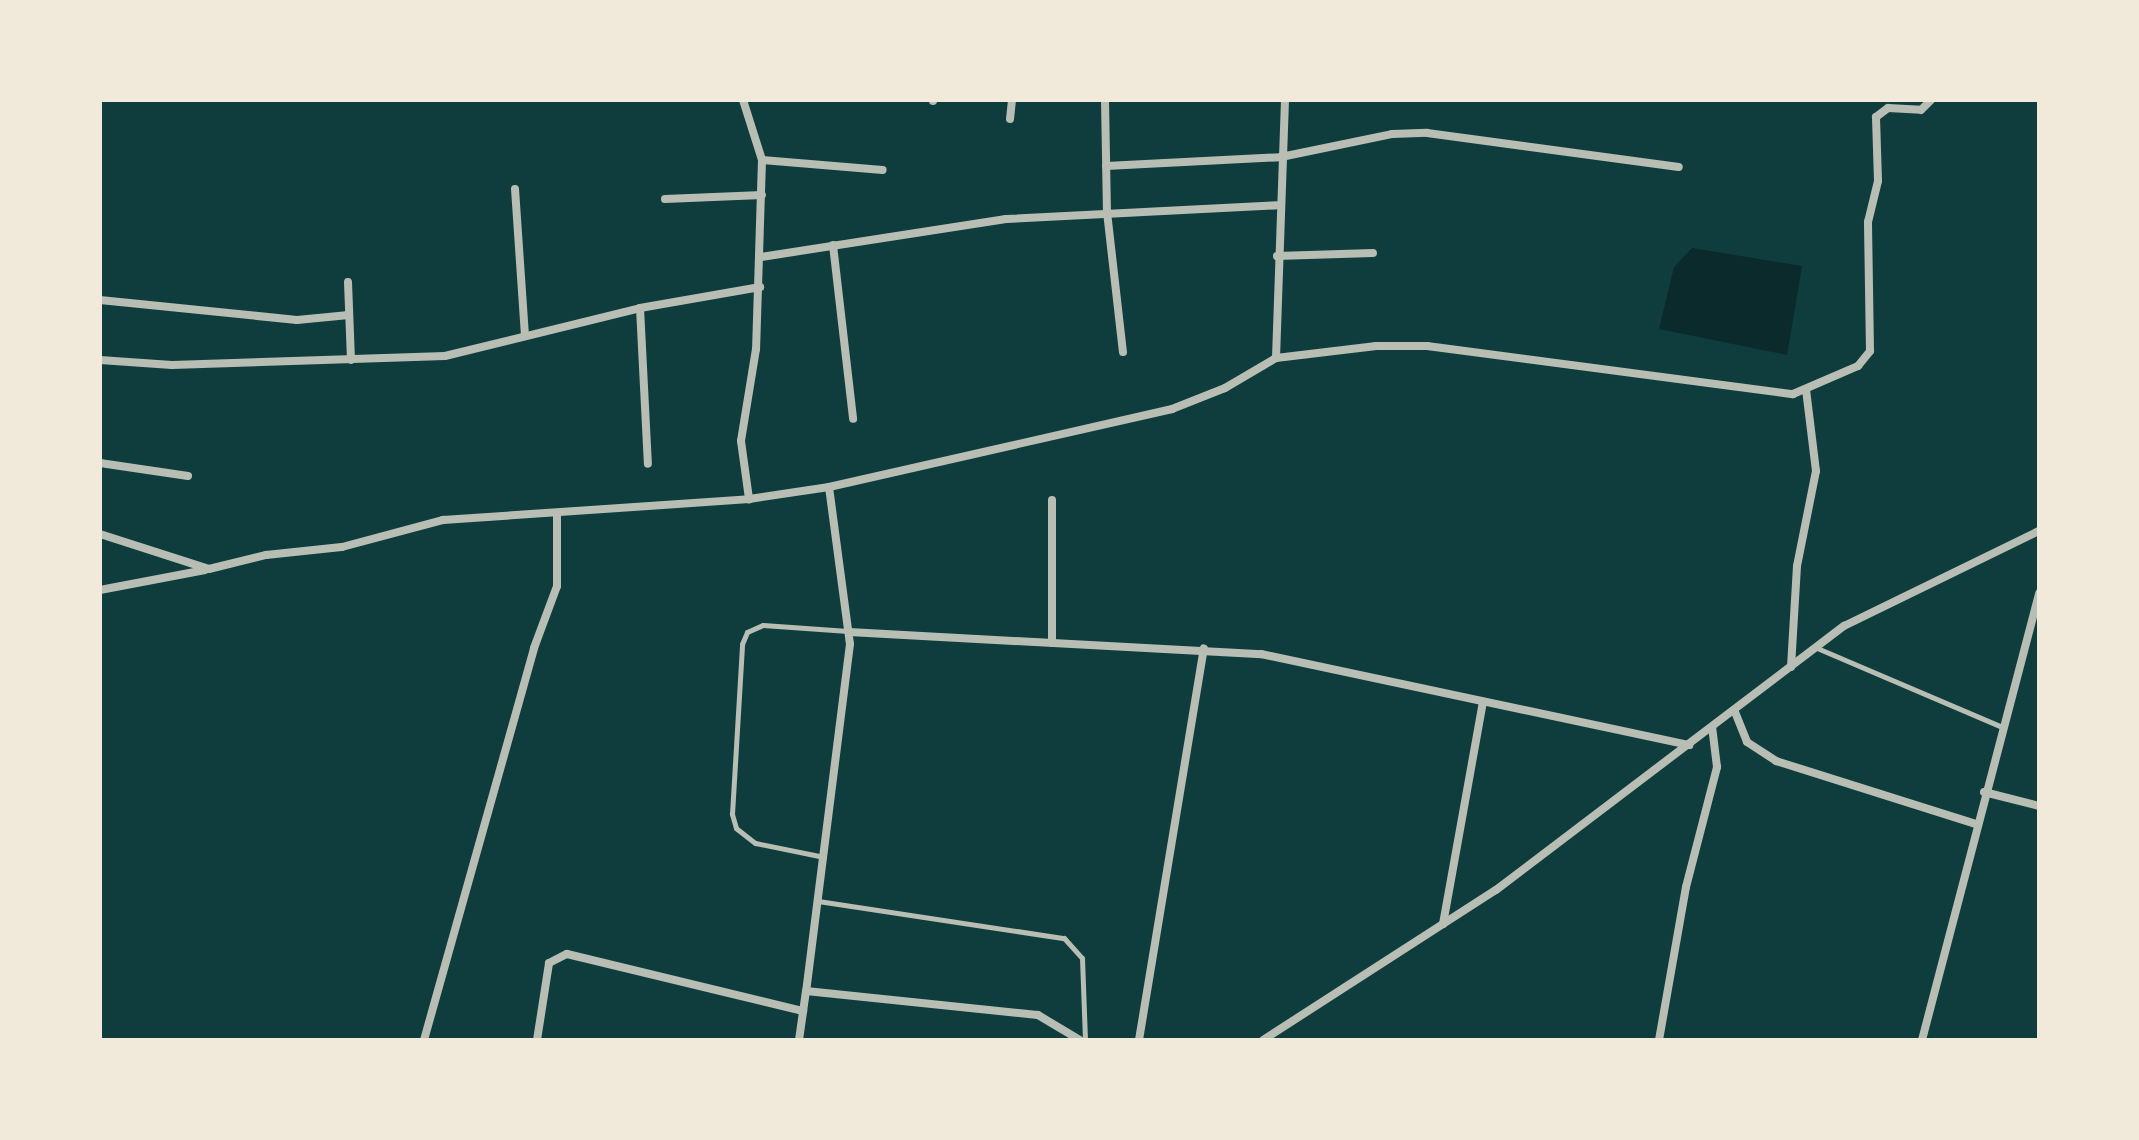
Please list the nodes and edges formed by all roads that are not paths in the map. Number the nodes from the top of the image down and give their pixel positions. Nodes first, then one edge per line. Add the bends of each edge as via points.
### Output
1 (743, 100) edge
2 (1012, 100) edge
3 (1105, 100) edge
4 (1285, 100) edge
5 (1931, 100) edge
6 (1010, 119) dead end
7 (1281, 157) junction
8 (762, 160) junction
9 (1106, 166) junction
10 (1679, 167) dead end
11 (883, 170) dead end
12 (515, 189) dead end
13 (762, 195) junction
14 (665, 199) dead end
15 (1278, 205) junction
16 (1107, 212) junction
17 (833, 245) junction
18 (1373, 253) dead end
19 (1277, 256) junction
20 (761, 257) junction
21 (348, 282) dead end
22 (760, 287) junction
23 (100, 300) edge
24 (640, 308) junction
25 (349, 315) junction
26 (525, 335) junction
27 (1123, 352) dead end
28 (1276, 358) junction
29 (100, 360) edge
30 (351, 360) junction
31 (1806, 390) junction
32 (853, 419) dead end
33 (100, 463) edge
34 (648, 464) dead end
35 (188, 476) dead end
36 (829, 487) junction
37 (749, 499) junction
38 (1052, 500) dead end
39 (557, 513) junction
40 (2039, 531) edge
41 (100, 534) edge
42 (209, 569) junction
43 (100, 590) edge
44 (2039, 593) edge
45 (849, 632) junction
46 (1052, 643) junction
47 (1204, 648) junction
48 (1816, 648) junction
49 (1791, 667) junction
50 (1483, 702) junction
51 (1735, 712) junction
52 (2002, 727) junction
53 (1712, 728) junction
54 (1689, 745) junction
55 (1984, 792) junction
56 (2039, 806) edge
57 (1976, 824) junction
58 (824, 857) junction
59 (818, 901) junction
60 (1443, 924) junction
61 (806, 991) junction
62 (803, 1011) junction
63 (424, 1040) edge
64 (537, 1040) edge
65 (799, 1040) edge
66 (1083, 1040) edge
67 (1139, 1040) edge
68 (1263, 1040) edge
69 (1659, 1040) edge
70 (1922, 1040) edge

1 - 8 street
2 - 6 street
3 - 9 street
4 - 7 street
5 - 31 street via 1921,110 1888,108 1876,117 1878,181 1868,222 1870,351 1858,366
7 - 9 street
7 - 10 street via 1392,134 1427,133
7 - 15 street
8 - 11 street
8 - 13 street
9 - 16 street
12 - 26 street
13 - 14 street
13 - 20 street
15 - 16 street
15 - 19 street
16 - 17 street via 931,228
16 - 27 street
17 - 20 street
17 - 32 street
18 - 19 street
19 - 28 street
20 - 22 street
21 - 25 street
22 - 24 street
22 - 37 street via 741,441
23 - 25 street via 297,320
24 - 26 street
24 - 34 street
25 - 30 street
26 - 30 street via 445,356
28 - 31 street via 1427,346 1709,382 1778,396
28 - 36 street via 1225,388 1172,409
29 - 30 street via 172,365
31 - 49 street via 1816,471 1797,566
33 - 35 street
36 - 37 street
36 - 45 street
37 - 39 street
38 - 46 street
39 - 42 street via 434,522 342,547 266,555
39 - 63 street via 557,586 534,648
40 - 48 street via 1844,626
41 - 42 street
42 - 43 street
44 - 52 street
45 - 46 street
45 - 58 street via 848,695
45 - 58 lane via 763,625 747,632 742,644 732,814 736,828 755,843
46 - 47 street
47 - 50 street via 1261,654
47 - 67 street
48 - 49 street
48 - 52 lane
49 - 51 street
50 - 54 street
50 - 60 street
51 - 53 street
51 - 57 street via 1747,742 1776,761
52 - 55 street
53 - 54 street
53 - 69 street via 1717,767 1686,887
54 - 60 street
55 - 56 street
55 - 57 street
57 - 70 street via 1947,957
58 - 59 street
59 - 61 street
59 - 66 lane via 1064,938 1082,958
60 - 68 street
61 - 62 street
61 - 66 street via 1038,1015
62 - 64 street via 567,954 549,963
62 - 65 street

